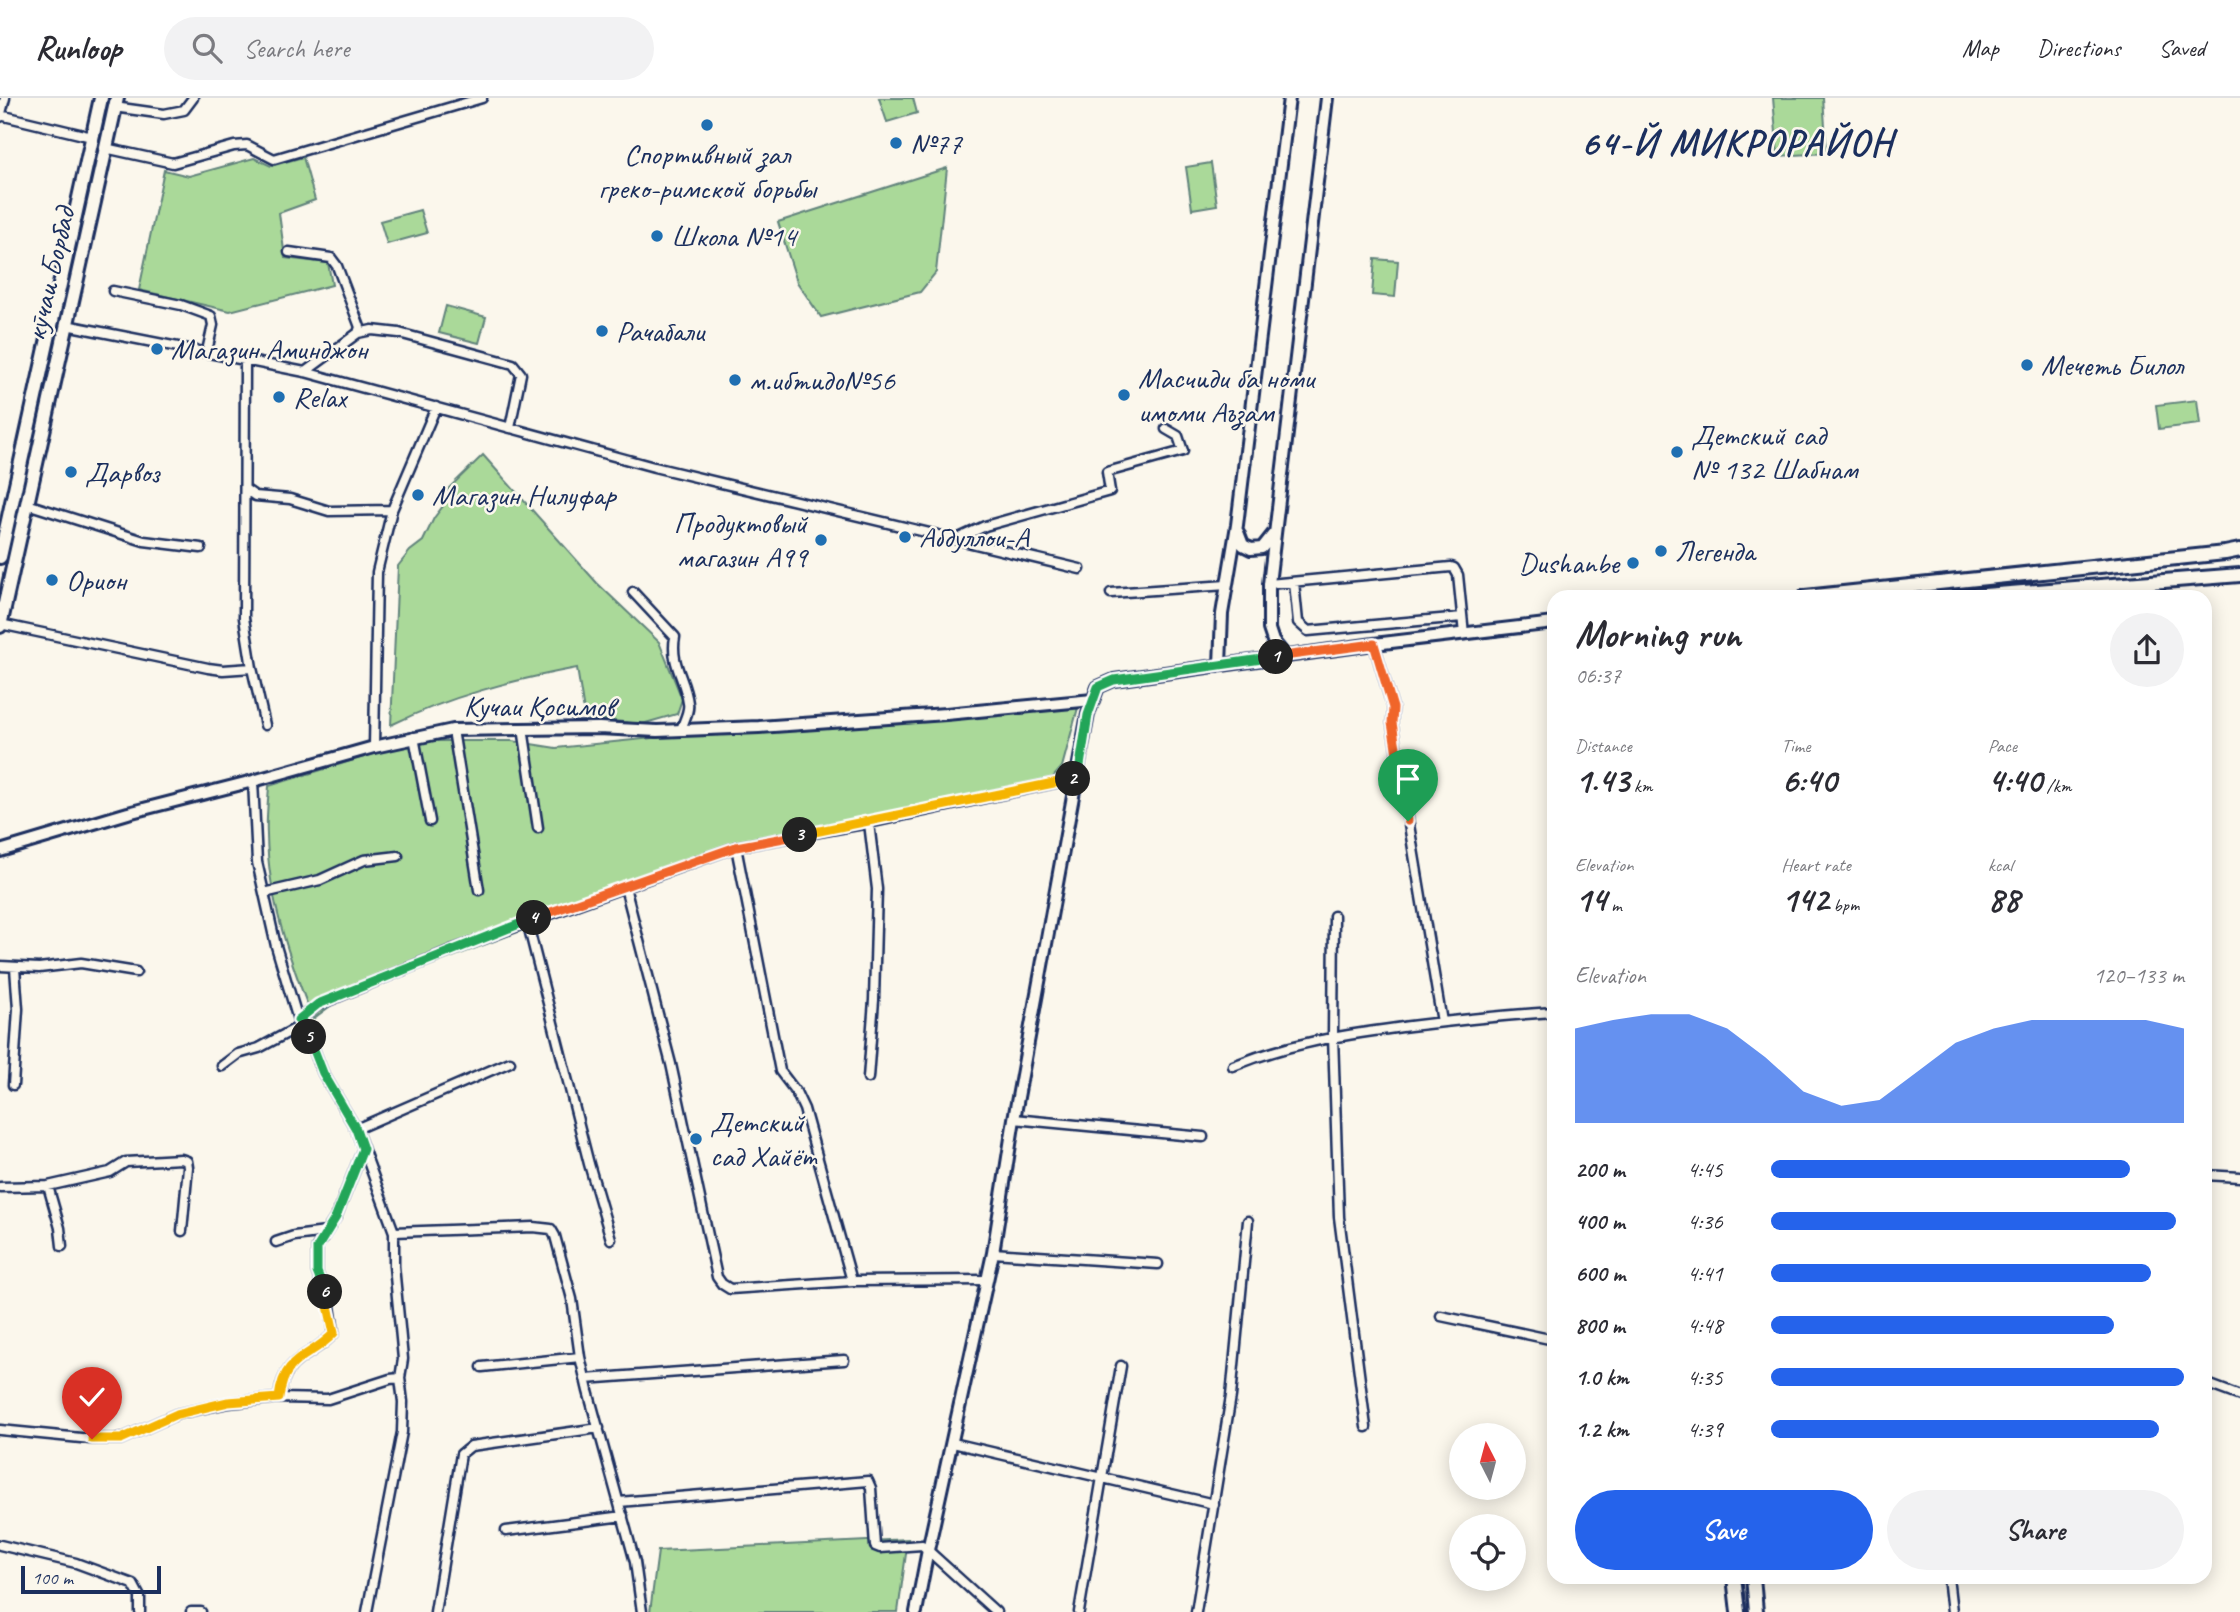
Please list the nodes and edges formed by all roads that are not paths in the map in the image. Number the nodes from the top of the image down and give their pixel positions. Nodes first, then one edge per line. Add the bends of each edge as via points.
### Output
1 (5, 98) edge
2 (101, 98) edge
3 (193, 98) edge
4 (482, 98) edge
5 (1289, 98) edge
6 (1327, 98) edge
7 (116, 103) edge
8 (0, 116) edge
9 (92, 137) junction
10 (105, 148) junction
11 (289, 252) dead end
12 (113, 290) dead end
13 (66, 324) junction
14 (358, 333) junction
15 (207, 351) junction
16 (245, 361) junction
17 (304, 372) junction
18 (436, 408) junction
19 (510, 428) junction
20 (1166, 429) dead end
21 (245, 489) junction
22 (27, 504) junction
23 (392, 510) junction
24 (1237, 526) junction
25 (1274, 532) junction
26 (957, 538) junction
27 (201, 548) dead end
28 (2240, 550) edge
29 (0, 553) edge
30 (2225, 553) junction
31 (1080, 569) dead end
32 (2233, 575) edge
33 (1294, 582) junction
34 (1269, 584) junction
35 (1227, 585) junction
36 (1872, 590) edge
37 (2046, 590) edge
38 (633, 592) dead end
39 (1111, 593) dead end
40 (1462, 617) junction
41 (1547, 624) edge
42 (0, 625) edge
43 (1464, 634) junction
44 (1374, 644) junction
45 (1285, 656) junction
46 (1220, 665) junction
47 (252, 668) junction
48 (1093, 700) junction
49 (265, 725) dead end
50 (523, 728) junction
51 (453, 730) junction
52 (681, 730) junction
53 (414, 737) junction
54 (373, 747) junction
55 (1078, 778) junction
56 (253, 781) junction
57 (430, 821) dead end
58 (869, 823) junction
59 (538, 828) dead end
60 (736, 847) junction
61 (0, 851) edge
62 (398, 856) dead end
63 (625, 887) junction
64 (478, 890) dead end
65 (264, 894) junction
66 (1334, 916) dead end
67 (527, 921) junction
68 (0, 966) edge
69 (15, 968) junction
70 (136, 972) dead end
71 (1547, 1012) edge
72 (301, 1022) junction
73 (1443, 1022) junction
74 (1334, 1036) junction
75 (510, 1062) dead end
76 (222, 1066) dead end
77 (1233, 1066) dead end
78 (868, 1078) dead end
79 (13, 1085) dead end
80 (1014, 1119) junction
81 (356, 1129) junction
82 (1203, 1137) dead end
83 (363, 1149) junction
84 (2212, 1175) edge
85 (2240, 1177) edge
86 (48, 1186) junction
87 (0, 1187) edge
88 (1248, 1222) dead end
89 (182, 1231) dead end
90 (326, 1232) junction
91 (394, 1232) junction
92 (611, 1239) dead end
93 (276, 1242) dead end
94 (62, 1246) dead end
95 (993, 1253) junction
96 (1158, 1264) dead end
97 (988, 1280) junction
98 (852, 1281) junction
99 (1441, 1316) dead end
100 (1547, 1339) edge
101 (580, 1357) junction
102 (845, 1360) dead end
103 (1121, 1366) dead end
104 (482, 1367) dead end
105 (400, 1378) junction
106 (585, 1379) junction
107 (2212, 1386) edge
108 (2240, 1396) edge
109 (279, 1398) junction
110 (1366, 1427) dead end
111 (599, 1428) junction
112 (0, 1430) edge
113 (953, 1444) junction
114 (1104, 1479) junction
115 (619, 1502) junction
116 (1214, 1504) junction
117 (623, 1516) junction
118 (506, 1531) dead end
119 (0, 1545) edge
120 (928, 1550) junction
121 (1735, 1584) edge
122 (1754, 1584) edge
123 (1949, 1584) edge
124 (141, 1612) edge
125 (191, 1612) edge
126 (201, 1612) edge
127 (367, 1612) edge
128 (435, 1612) edge
129 (642, 1612) edge
130 (916, 1612) edge
131 (996, 1612) edge
132 (1079, 1612) edge
133 (1196, 1612) edge
134 (1738, 1612) edge
135 (1756, 1612) edge
136 (1952, 1612) edge

1 - 8 street
2 - 9 main road, кӯчаи Борбад
3 - 7 street via 184,110 164,114
4 - 10 street via 275,159 247,145 173,163
5 - 24 street
6 - 25 street
7 - 10 main road, кӯчаи Борбад
8 - 9 street
9 - 29 main road, кӯчаи Борбад
10 - 13 main road, кӯчаи Борбад
11 - 14 street via 331,258 360,327
12 - 15 street via 211,316
13 - 15 street
13 - 22 main road, кӯчаи Борбад
14 - 17 street
14 - 19 street via 399,333 513,364 521,374
15 - 16 street
16 - 17 street
16 - 21 street
17 - 18 street
18 - 19 street
18 - 23 street
19 - 26 street
20 - 26 street via 1178,436 1183,451 1107,471 1110,491
21 - 23 street via 255,496 290,499 329,511
21 - 47 street via 244,618
22 - 27 street via 144,541
22 - 42 main road, кӯчаи Борбад
23 - 54 street via 377,572
24 - 25 street via 1243,545 1251,549 1262,548
24 - 35 street
25 - 34 street
26 - 31 street
28 - 30 main road
30 - 32 main road
30 - 36 main road
32 - 37 main road
33 - 34 street
33 - 40 street via 1298,622 1308,631
33 - 40 street via 1451,567 1458,575
34 - 45 street via 1269,629
35 - 39 street
35 - 46 street
38 - 52 street via 675,637 673,654 688,703
40 - 43 street
41 - 43 street
42 - 47 street via 208,668
43 - 44 street
44 - 45 street
44 - 73 street via 1393,708
45 - 46 street
46 - 48 street via 1114,680 1098,687
47 - 49 street
48 - 52 street, Кучаи Қосимов
48 - 55 street
50 - 51 street, Кучаи Қосимов
50 - 52 street, Кучаи Қосимов
50 - 59 street
51 - 53 street, Кучаи Қосимов
51 - 64 street
53 - 54 street, Кучаи Қосимов
53 - 57 street
54 - 56 street, Кучаи Қосимов
55 - 58 street
55 - 80 street
56 - 61 street, Кучаи Қосимов
56 - 65 street via 257,862
58 - 60 street
58 - 78 street via 877,889
60 - 63 street
60 - 98 street via 780,1071 804,1109
62 - 65 street via 364,860 320,880
63 - 67 street
63 - 98 street via 671,1064 717,1277 730,1289
65 - 72 street
66 - 74 street
67 - 72 street via 318,1004
67 - 92 street
68 - 69 street
69 - 70 street via 81,963
69 - 79 street via 18,1009
71 - 73 street
72 - 76 street
72 - 81 street via 323,1073
73 - 74 street
74 - 77 street
74 - 110 street via 1339,1217
75 - 81 street
80 - 82 street
80 - 95 street
81 - 83 street
83 - 90 street
83 - 91 street
84 - 85 street
86 - 87 street
86 - 89 street via 110,1172 126,1162 187,1161
86 - 94 street
88 - 116 street via 1231,1396
90 - 93 street
90 - 109 street via 317,1248 317,1272 334,1333 293,1362 280,1384
91 - 101 street via 551,1229 572,1299
91 - 105 street via 403,1359
95 - 96 street
95 - 97 street
97 - 98 street
97 - 113 street
99 - 100 street
101 - 104 street
101 - 106 street
102 - 106 street
103 - 114 street
105 - 109 street via 328,1399
105 - 127 street via 402,1432
106 - 111 street
107 - 108 street
109 - 112 street via 228,1402 177,1414 121,1439
111 - 115 street
111 - 128 street via 471,1446 461,1454
113 - 114 street
113 - 120 street
114 - 116 street
114 - 132 street
115 - 117 street
115 - 120 street via 863,1480 871,1488 875,1546 922,1545
116 - 133 street
117 - 118 street
117 - 129 street
119 - 124 street via 76,1563 133,1584
120 - 130 street
120 - 131 street
121 - 134 main road
122 - 135 main road
123 - 136 street
125 - 126 street

